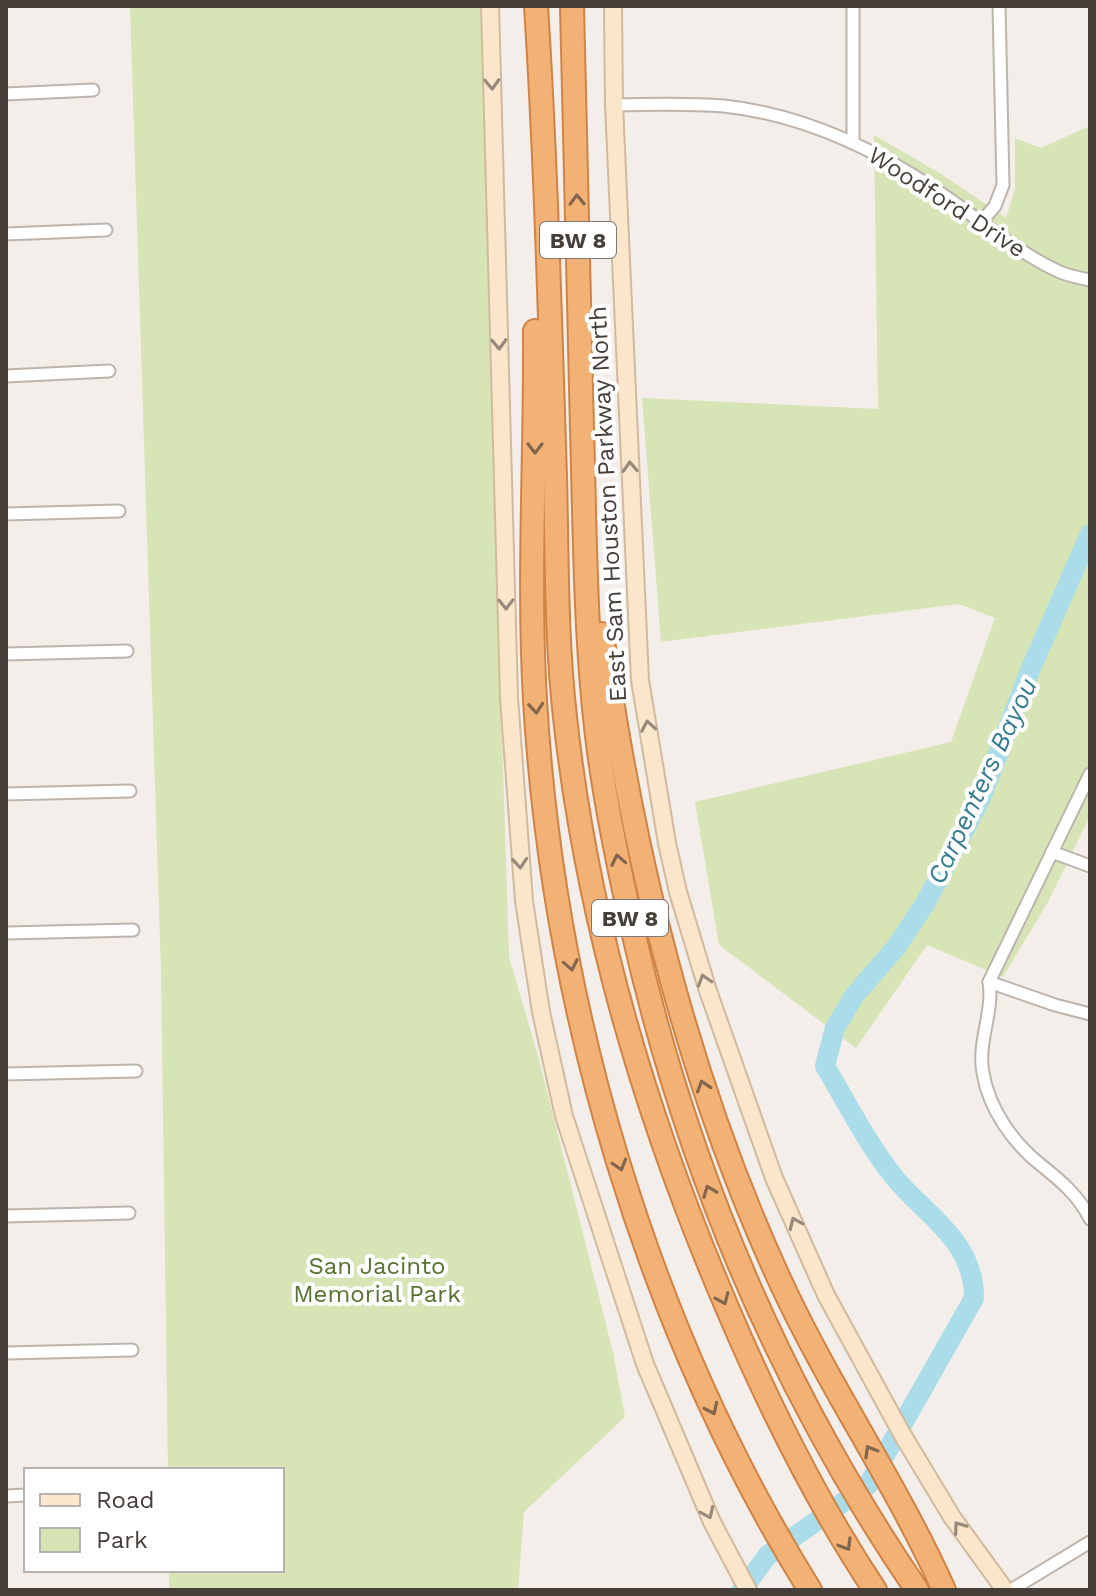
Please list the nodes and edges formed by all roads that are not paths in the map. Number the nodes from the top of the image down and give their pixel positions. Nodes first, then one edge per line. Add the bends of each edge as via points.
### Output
1 (490, 6) edge
2 (533, 6) edge
3 (572, 6) edge
4 (613, 6) edge
5 (853, 6) edge
6 (999, 6) edge
7 (93, 90) dead end
8 (6, 94) edge
9 (614, 105) junction
10 (853, 142) junction
11 (982, 221) junction
12 (106, 230) dead end
13 (6, 234) edge
14 (1090, 280) edge
15 (109, 371) dead end
16 (6, 376) edge
17 (583, 474) junction
18 (119, 511) dead end
19 (6, 514) edge
20 (127, 651) dead end
21 (6, 654) edge
22 (1090, 774) edge
23 (130, 791) dead end
24 (6, 794) edge
25 (1052, 852) junction
26 (1090, 866) edge
27 (133, 930) dead end
28 (6, 933) edge
29 (989, 982) junction
30 (1090, 1014) edge
31 (136, 1071) dead end
32 (6, 1074) edge
33 (129, 1213) dead end
34 (1089, 1213) edge
35 (6, 1216) edge
36 (132, 1350) dead end
37 (6, 1353) edge
38 (909, 1518) junction
39 (1090, 1542) edge
40 (748, 1590) edge
41 (810, 1590) edge
42 (875, 1590) edge
43 (917, 1590) edge
44 (944, 1590) edge
45 (962, 1590) edge
46 (1008, 1590) edge

1 -> 40 main road via 509,698 524,901 541,1012 564,1116 645,1364 712,1522
2 -> 41 highway via 535,699 559,902 599,1090 633,1205 691,1363 758,1502
2 -> 42 highway, East Sam Houston Parkway North / BW 8 via 543,112 560,662 580,823 609,956 662,1142 704,1254 805,1474
17 -> 3 highway, East Sam Houston Parkway North / BW 8
4 - 9 main road, East Sam Houston Parkway North / BW 8
5 - 10 street
6 - 11 street via 1003,185
7 - 8 street
9 - 10 street, Woodford Drive via 727,107
46 -> 9 main road, East Sam Houston Parkway North / BW 8 via 952,1517 826,1295 774,1178 692,941 667,843 640,680
10 - 11 street, Woodford Drive
11 - 14 street, Woodford Drive via 1061,273
12 - 13 street
15 - 16 street
38 -> 17 highway via 781,1282 699,1075 638,839 606,659
43 -> 17 highway, East Sam Houston Parkway North / BW 8 via 834,1460 773,1340 728,1241 676,1098 609,814 597,729
18 - 19 street
20 - 21 street
22 - 25 street
23 - 24 street
25 - 26 street
25 - 29 street
27 - 28 street
29 - 30 street
29 - 34 street via 983,1073 993,1101 1012,1136
31 - 32 street
33 - 35 street
36 - 37 street
38 - 44 highway
38 - 45 highway
39 - 46 street

